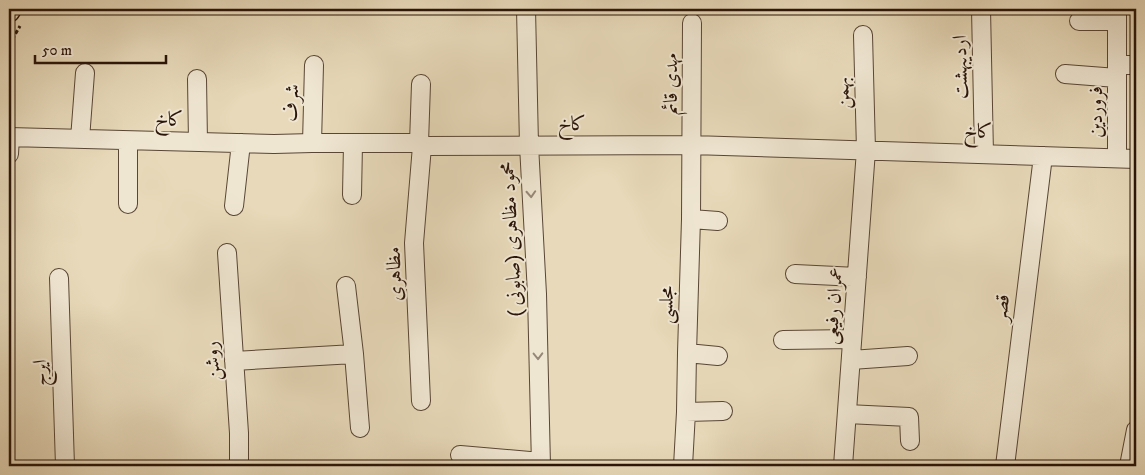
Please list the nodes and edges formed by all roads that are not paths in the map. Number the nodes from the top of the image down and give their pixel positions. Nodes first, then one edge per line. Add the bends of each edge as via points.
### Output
1 (526, 9) edge
2 (981, 9) edge
3 (1117, 15) edge
4 (1079, 21) dead end
5 (692, 23) dead end
6 (863, 34) dead end
7 (314, 65) dead end
8 (1136, 65) edge
9 (1117, 72) junction
10 (85, 73) dead end
11 (1065, 74) dead end
12 (197, 79) dead end
13 (421, 84) dead end
14 (80, 139) junction
15 (128, 140) junction
16 (198, 142) junction
17 (9, 143) edge
18 (312, 143) junction
19 (241, 144) junction
20 (354, 144) junction
21 (420, 144) junction
22 (692, 144) junction
23 (529, 145) junction
24 (866, 150) junction
25 (984, 154) junction
26 (1043, 156) junction
27 (1117, 158) junction
28 (1136, 159) edge
29 (352, 195) dead end
30 (128, 204) dead end
31 (234, 206) dead end
32 (691, 219) junction
33 (718, 220) dead end
34 (227, 253) dead end
35 (795, 274) dead end
36 (857, 277) junction
37 (59, 278) dead end
38 (346, 286) dead end
39 (852, 339) junction
40 (783, 340) dead end
41 (354, 354) junction
42 (687, 354) junction
43 (718, 356) dead end
44 (908, 356) dead end
45 (851, 360) junction
46 (234, 361) junction
47 (421, 401) dead end
48 (723, 411) dead end
49 (686, 412) junction
50 (847, 414) junction
51 (360, 428) dead end
52 (1136, 430) edge
53 (910, 442) dead end
54 (460, 454) dead end
55 (541, 464) edge
56 (65, 466) edge
57 (240, 466) edge
58 (684, 466) edge
59 (843, 466) edge
60 (1005, 466) edge
61 (1129, 466) edge

1 - 23 street, محمود مظاهری (صابونی )
2 - 25 street, اردیبهشت
3 - 4 street
3 - 9 street, فروردین
5 - 22 street, مهدی قائم
6 - 24 street, بهمن
7 - 18 street, شرف
8 - 9 street, فروردین
9 - 11 street
9 - 27 street, فروردین
10 - 14 street
12 - 16 street
13 - 21 street, مظاهری
14 - 15 street, کاخ
14 - 17 street, کاخ
15 - 16 street, کاخ
15 - 30 street
16 - 19 street, کاخ
18 - 19 street, کاخ
18 - 20 street, کاخ
19 - 31 street
20 - 21 street, کاخ
20 - 29 street
21 - 23 street, کاخ
21 - 47 street, مظاهری via 414,243
22 - 23 street, کاخ
22 - 24 street, کاخ
22 - 32 street, مجلسی
23 -> 55 street, محمود مظاهری (صابونی )
24 - 25 street, کاخ
24 - 36 street, عمران رفیعی
25 - 26 street, کاخ
26 - 27 street, کاخ
26 - 60 street, قصر
27 - 28 street, کاخ
32 - 33 street
32 - 42 street, مجلسی
34 - 46 street, روشن
35 - 36 street
36 - 39 street, عمران رفیعی
37 - 56 street, ایرج
38 - 41 street
39 - 40 street
39 - 45 street, عمران رفیعی
41 - 46 street
41 - 51 street
42 - 43 street
42 - 49 street, مجلسی
44 - 45 street
45 - 50 street, عمران رفیعی
46 - 57 street, روشن
48 - 49 street
49 - 58 street, مجلسی
50 - 53 street via 909,417
50 - 59 street, عمران رفیعی
52 - 61 street
54 - 55 street

